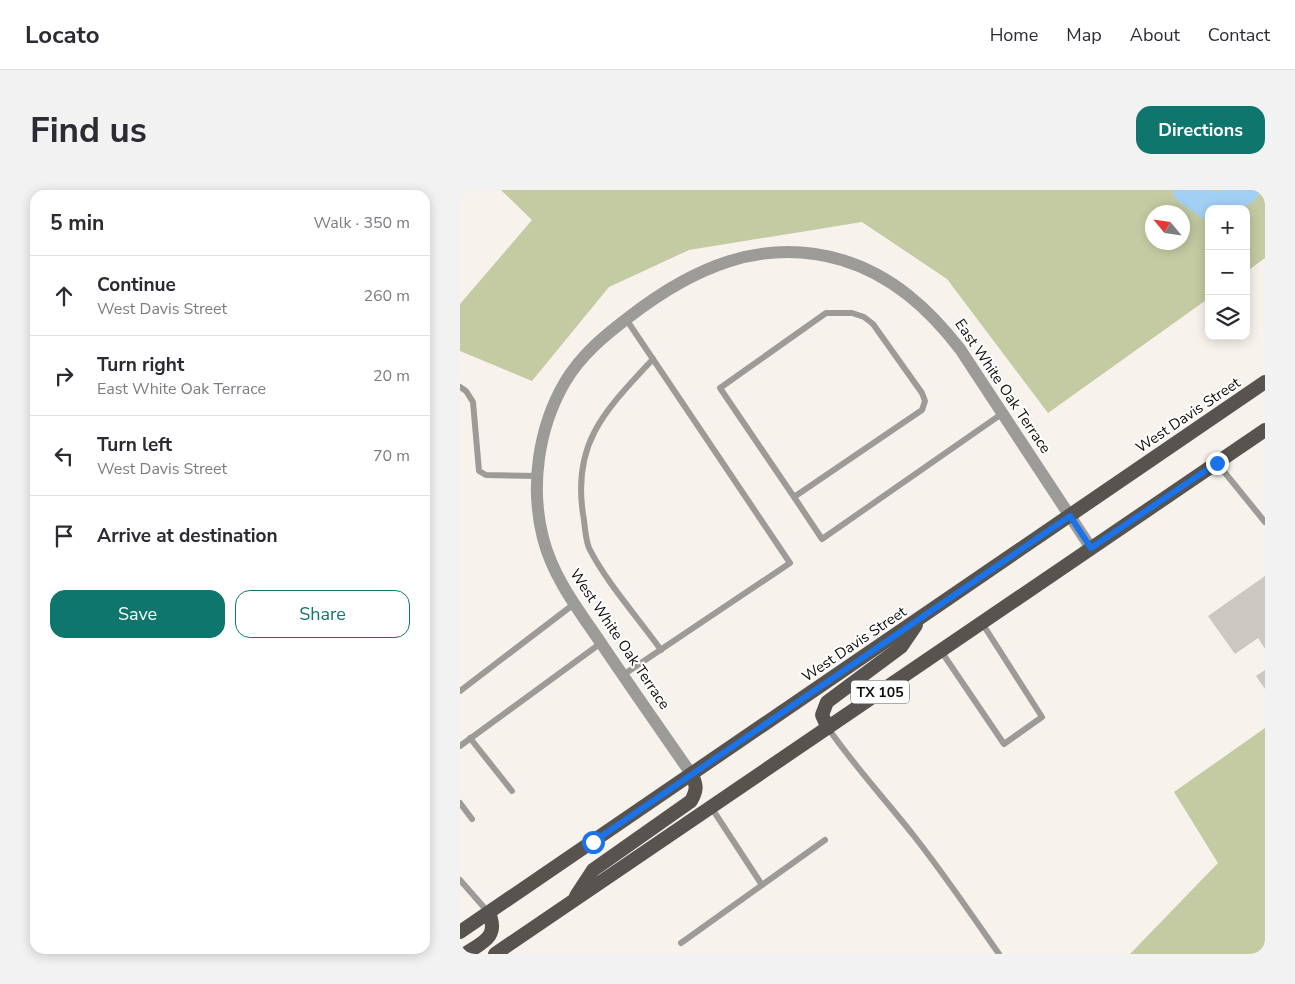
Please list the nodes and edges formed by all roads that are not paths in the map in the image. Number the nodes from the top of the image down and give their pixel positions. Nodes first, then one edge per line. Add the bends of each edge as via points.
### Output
1 (662, 293) joint
2 (626, 319) junction
3 (653, 359) junction
4 (1265, 382) edge
5 (460, 387) edge
6 (1003, 413) junction
7 (1265, 430) edge
8 (1217, 463) junction
9 (538, 476) junction
10 (794, 497) junction
11 (1070, 516) junction
12 (1265, 522) edge
13 (1091, 548) junction
14 (574, 604) junction
15 (920, 618) junction
16 (982, 622) junction
17 (601, 643) junction
18 (662, 650) junction
19 (941, 651) junction
20 (623, 676) junction
21 (460, 691) edge
22 (828, 728) junction
23 (470, 738) junction
24 (460, 746) edge
25 (692, 775) junction
26 (512, 791) dead end
27 (460, 803) edge
28 (711, 807) junction
29 (472, 819) dead end
30 (824, 840) dead end
31 (460, 880) edge
32 (762, 885) junction
33 (573, 901) junction
34 (488, 913) junction
35 (460, 932) edge
36 (681, 943) dead end
37 (465, 954) edge
38 (495, 954) edge
39 (999, 954) edge

1 - 2 street, West White Oak Terrace
1 - 6 street, East White Oak Terrace via 706,268 752,255 808,253 841,260 891,281 940,322
2 - 3 lane
2 - 9 street, West White Oak Terrace via 579,361 564,384 543,434
3 - 18 lane via 597,424 585,457 580,490 588,546
3 - 18 lane via 790,563
4 - 11 main road, West Davis Street / TX 105
5 - 9 lane via 473,402 479,471 486,475
6 - 10 lane via 822,539
6 - 11 street, East White Oak Terrace
7 - 8 main road, TX 105
8 - 12 lane
8 - 13 main road, TX 105
9 - 14 street, West White Oak Terrace via 542,537
10 - 10 lane via 925,407 922,393 873,324 864,317 838,311 826,313 720,388
11 - 13 street, East White Oak Terrace
11 - 15 main road, West Davis Street / TX 105
13 - 16 main road, TX 105
14 - 17 street, West White Oak Terrace
14 - 21 lane
15 - 22 main road via 901,646 828,702 822,715
15 - 25 main road, West Davis Street / TX 105
16 - 19 main road, TX 105
16 - 19 lane via 1042,717 1004,744
17 - 20 street, West White Oak Terrace
17 - 23 lane
18 - 20 lane
19 - 22 main road, TX 105
20 - 25 street, West White Oak Terrace
22 - 28 main road, TX 105
22 - 39 lane via 853,764 951,884
23 - 24 lane
23 - 26 lane
25 - 33 main road via 696,792 691,801 593,870
25 - 34 main road, West Davis Street / TX 105
27 - 29 lane
28 - 32 lane
28 - 33 main road, TX 105
30 - 32 lane
31 - 34 lane
32 - 36 lane
33 - 38 main road, TX 105
34 - 35 main road, West Davis Street / TX 105
34 - 37 main road via 493,923 492,932

